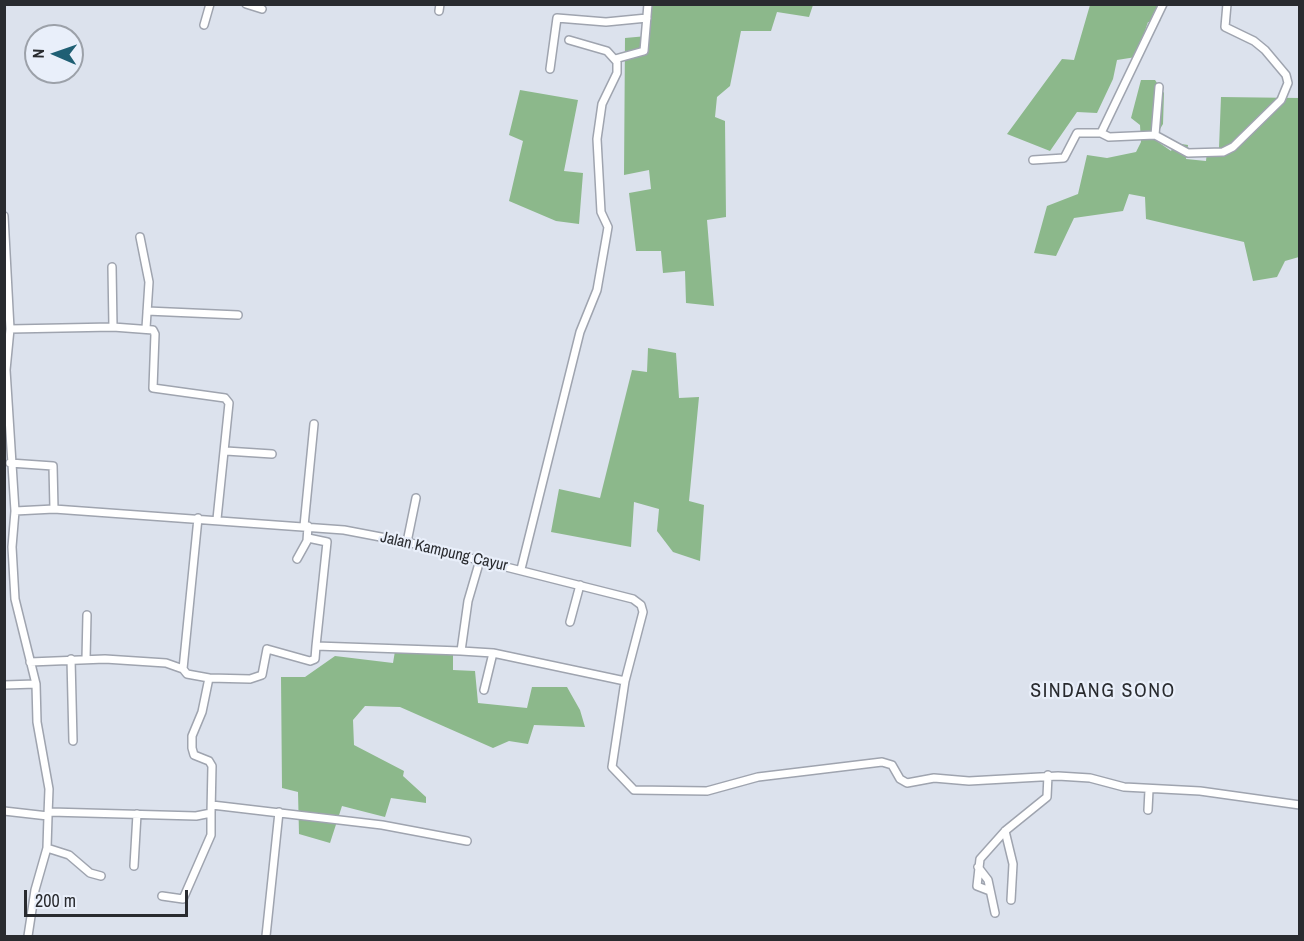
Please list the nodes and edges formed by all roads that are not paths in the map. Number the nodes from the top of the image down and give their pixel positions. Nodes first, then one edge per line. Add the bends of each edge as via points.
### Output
1 (210, 4) edge
2 (246, 4) edge
3 (648, 4) edge
4 (1163, 4) edge
5 (1227, 4) edge
6 (262, 9) dead end
7 (647, 18) junction
8 (204, 25) dead end
9 (569, 40) dead end
10 (615, 59) junction
11 (550, 69) dead end
12 (1159, 87) dead end
13 (1101, 133) junction
14 (1155, 135) junction
15 (1033, 160) dead end
16 (4, 216) edge
17 (140, 237) dead end
18 (112, 267) dead end
19 (147, 311) junction
20 (238, 315) dead end
21 (112, 327) junction
22 (146, 328) junction
23 (10, 330) junction
24 (5, 370) edge
25 (314, 424) dead end
26 (226, 451) junction
27 (272, 454) dead end
28 (10, 463) junction
29 (8, 482) edge
30 (416, 498) dead end
31 (54, 509) junction
32 (15, 511) junction
33 (198, 518) junction
34 (217, 519) junction
35 (306, 526) junction
36 (308, 538) junction
37 (407, 542) junction
38 (297, 559) dead end
39 (480, 560) junction
40 (521, 569) junction
41 (580, 585) junction
42 (87, 615) dead end
43 (570, 622) dead end
44 (316, 646) junction
45 (461, 651) junction
46 (493, 653) junction
47 (71, 659) junction
48 (86, 659) junction
49 (30, 662) junction
50 (183, 669) junction
51 (209, 678) junction
52 (625, 681) junction
53 (36, 684) junction
54 (4, 685) edge
55 (484, 690) dead end
56 (74, 741) dead end
57 (1048, 775) junction
58 (1149, 790) junction
59 (1299, 805) edge
60 (211, 809) junction
61 (1148, 810) dead end
62 (4, 811) edge
63 (279, 812) junction
64 (49, 814) junction
65 (137, 814) junction
66 (1005, 831) junction
67 (468, 841) dead end
68 (46, 848) junction
69 (134, 866) dead end
70 (978, 867) junction
71 (101, 876) dead end
72 (990, 891) junction
73 (162, 896) dead end
74 (1011, 900) dead end
75 (994, 913) dead end
76 (28, 936) edge
77 (266, 936) edge

1 - 8 street
2 - 6 street
3 - 7 street
4 - 13 street
5 - 14 street via 1225,27 1254,41 1286,75 1288,83 1281,100 1223,152 1188,153
7 - 10 street via 643,52
7 - 11 street via 606,22 557,18
9 - 10 street via 600,48
10 - 40 street via 616,73 604,97 597,139 601,212 608,227 605,249 597,290 580,332
12 - 14 street
13 - 14 street
13 - 15 street via 1077,133 1064,158
16 - 23 street
17 - 19 street via 149,282
18 - 21 street
19 - 20 street
19 - 22 street
21 - 22 street
21 - 23 street
22 - 26 street via 155,334 153,388 228,400
23 - 24 street
24 - 28 street
25 - 35 street
26 - 27 street
26 - 34 street
28 - 29 street
28 - 31 street via 53,466
29 - 32 street
30 - 37 street
31 - 32 street, Jalan Kampung Cayur
31 - 33 street, Jalan Kampung Cayur
32 - 49 street via 15,599
33 - 34 street, Jalan Kampung Cayur
33 - 50 street
34 - 35 street, Jalan Kampung Cayur
35 - 36 street
35 - 37 street, Jalan Kampung Cayur
36 - 38 street
36 - 44 street via 327,542
37 - 39 street, Jalan Kampung Cayur
39 - 40 street, Jalan Kampung Cayur
39 - 45 street via 468,602
40 - 41 street, Jalan Kampung Cayur
41 - 43 street
41 - 52 street, Jalan Kampung Cayur via 633,599 641,605 643,612
42 - 48 street
44 - 45 street
44 - 51 street via 315,659 310,661 267,649 264,670 258,677
45 - 46 street
46 - 52 street
46 - 55 street
47 - 48 street
47 - 49 street
47 - 56 street
48 - 50 street via 166,663
49 - 53 street
50 - 51 street via 187,674
51 - 60 street via 192,748 196,756 211,762
52 - 57 street via 613,770 637,790 707,791 758,777 872,762 889,763 907,783 934,778 969,781
53 - 54 street
53 - 64 street
57 - 58 street via 1090,778 1124,788
57 - 66 street via 1048,795
58 - 59 street via 1200,790
58 - 61 street
60 - 63 street
60 - 65 street via 196,816
60 - 73 street via 210,835 183,899
62 - 64 street
63 - 67 street
63 - 77 street
64 - 65 street
64 - 68 street
65 - 69 street
66 - 70 street
66 - 74 street via 1012,864
68 - 71 street via 69,855 90,873
68 - 76 street
70 - 72 street via 987,878
70 - 72 street via 977,886
72 - 75 street

